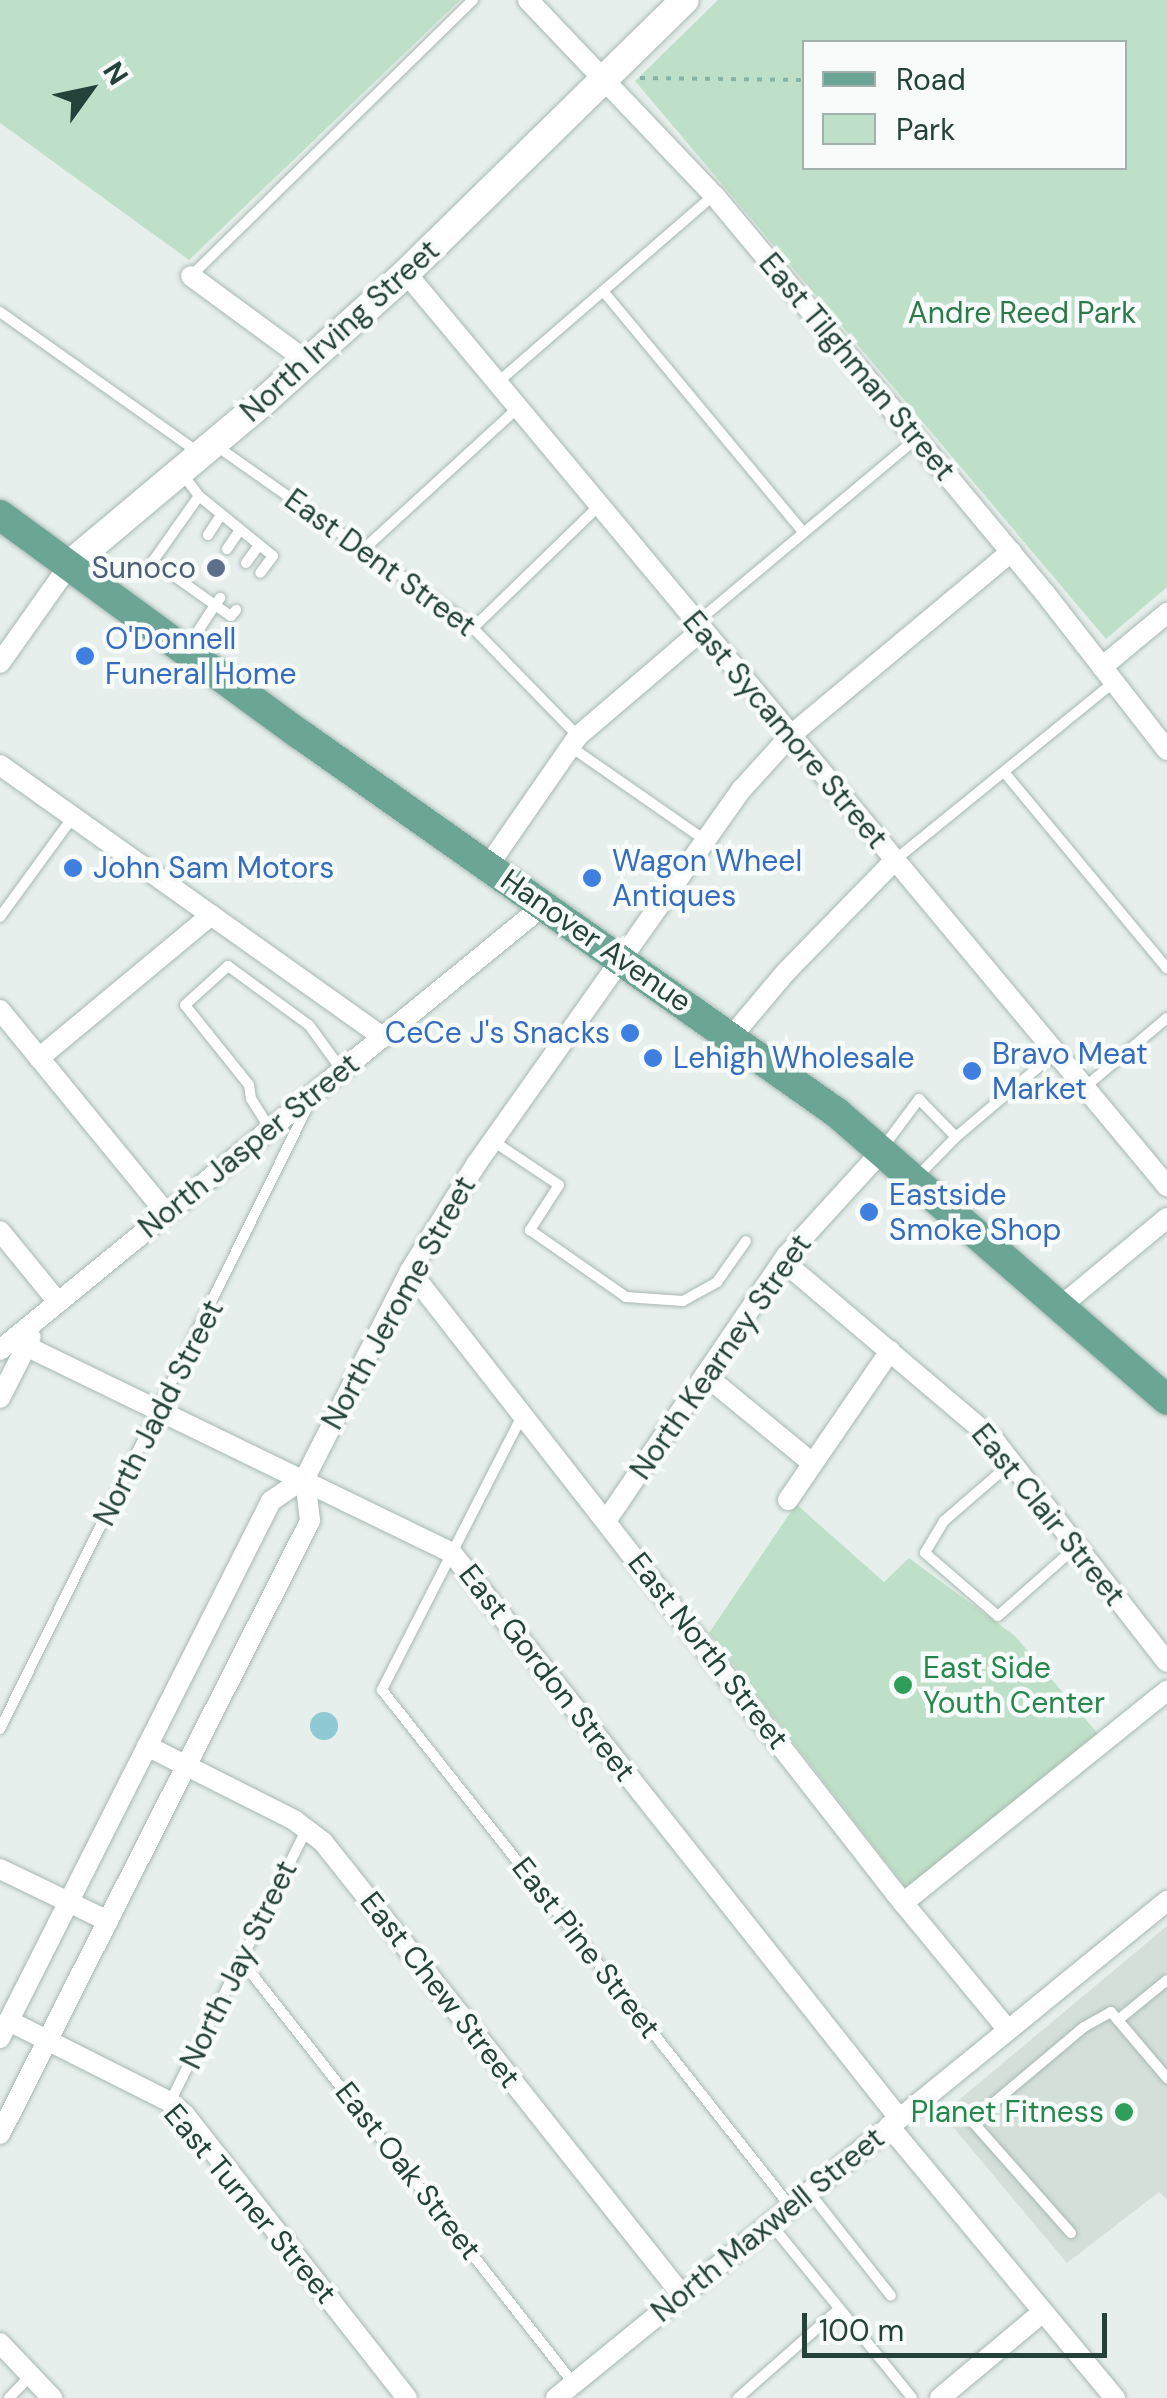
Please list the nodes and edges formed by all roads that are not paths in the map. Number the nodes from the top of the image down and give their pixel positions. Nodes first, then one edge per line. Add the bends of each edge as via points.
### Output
1 (472, 0) edge
2 (528, 0) edge
3 (685, 0) edge
4 (606, 78) junction
5 (714, 195) junction
6 (406, 272) junction
7 (191, 276) joint
8 (603, 291) junction
9 (0, 312) edge
10 (308, 362) junction
11 (498, 383) junction
12 (518, 408) junction
13 (917, 438) junction
14 (198, 457) junction
15 (198, 496) junction
16 (599, 506) junction
17 (0, 515) edge
18 (221, 516) junction
19 (240, 530) junction
20 (804, 532) junction
21 (208, 535) dead end
22 (259, 545) junction
23 (365, 548) junction
24 (227, 549) dead end
25 (1011, 552) junction
26 (246, 563) dead end
27 (70, 564) junction
28 (260, 574) dead end
29 (218, 602) junction
30 (236, 610) dead end
31 (1167, 612) edge
32 (699, 626) junction
33 (474, 628) junction
34 (186, 649) junction
35 (0, 663) edge
36 (1108, 674) junction
37 (790, 736) junction
38 (574, 741) junction
39 (1167, 750) edge
40 (0, 765) edge
41 (1004, 772) junction
42 (73, 817) junction
43 (705, 840) junction
44 (894, 861) junction
45 (488, 866) junction
46 (544, 905) junction
47 (211, 915) junction
48 (0, 917) edge
49 (621, 958) junction
50 (1167, 968) edge
51 (0, 1010) edge
52 (1167, 1018) edge
53 (732, 1036) junction
54 (383, 1037) junction
55 (1055, 1053) junction
56 (39, 1058) junction
57 (337, 1063) junction
58 (1084, 1088) junction
59 (314, 1094) junction
60 (265, 1120) junction
61 (956, 1137) junction
62 (492, 1141) junction
63 (881, 1152) junction
64 (915, 1179) junction
65 (1167, 1186) edge
66 (166, 1213) junction
67 (1167, 1218) edge
68 (0, 1231) edge
69 (746, 1241) dead end
70 (782, 1261) junction
71 (410, 1271) junction
72 (1061, 1306) junction
73 (51, 1308) junction
74 (26, 1346) junction
75 (0, 1350) edge
76 (890, 1351) junction
77 (706, 1375) junction
78 (0, 1398) edge
79 (1167, 1400) edge
80 (159, 1414) junction
81 (523, 1414) junction
82 (1012, 1462) junction
83 (812, 1463) junction
84 (305, 1478) junction
85 (788, 1500) dead end
86 (606, 1521) junction
87 (1077, 1546) junction
88 (452, 1552) junction
89 (1166, 1657) edge
90 (1167, 1691) edge
91 (0, 1730) edge
92 (148, 1746) junction
93 (185, 1765) junction
94 (306, 1828) junction
95 (0, 1869) edge
96 (68, 1902) junction
97 (904, 1902) junction
98 (1166, 1903) edge
99 (108, 1922) junction
100 (241, 1960) junction
101 (1167, 1980) edge
102 (1118, 2020) junction
103 (4, 2030) edge
104 (1008, 2030) junction
105 (49, 2042) junction
106 (1167, 2078) edge
107 (170, 2102) junction
108 (894, 2122) junction
109 (0, 2134) edge
110 (808, 2191) junction
111 (790, 2206) junction
112 (769, 2222) junction
113 (1071, 2233) dead end
114 (682, 2294) junction
115 (891, 2296) dead end
116 (839, 2309) junction
117 (1044, 2312) junction
118 (0, 2343) edge
119 (32, 2374) junction
120 (574, 2384) junction
121 (9, 2398) edge
122 (52, 2398) edge
123 (407, 2398) edge
124 (556, 2398) edge
125 (738, 2398) edge
126 (912, 2398) edge
127 (940, 2398) edge
128 (1115, 2398) edge

1 - 7 lane
2 - 4 street, East Tilghman Street
3 - 4 main road, North Irving Street
4 - 5 street, East Tilghman Street
4 - 6 main road, North Irving Street
5 - 8 lane
5 - 13 street, East Tilghman Street
6 - 10 main road, North Irving Street
6 - 11 street, East Sycamore Street
7 - 10 street
8 - 11 lane
8 - 20 lane
9 - 14 lane, East Dent Street
10 - 14 main road, North Irving Street
11 - 12 street, East Sycamore Street
12 - 16 street, East Sycamore Street
12 - 23 lane
13 - 20 lane
13 - 25 street, East Tilghman Street
14 - 15 lane
14 - 23 lane, East Dent Street
14 - 27 main road, North Irving Street
15 - 18 lane
15 - 29 lane via 152,561
16 - 32 street, East Sycamore Street
16 - 33 lane
17 - 27 main road, Hanover Avenue
18 - 19 lane
18 - 21 lane
19 - 22 lane
19 - 24 lane
20 - 32 lane
22 - 26 lane
22 - 28 lane via 272,556
23 - 33 lane, East Dent Street
25 - 36 street, East Tilghman Street
25 - 37 street, North Jerome Street
27 - 34 main road, Hanover Avenue
27 - 35 street, North Irving Street
29 - 30 lane via 231,616
29 - 34 lane
31 - 36 street
32 - 37 street, East Sycamore Street
32 - 38 street
33 - 38 lane, East Dent Street
34 - 45 main road, Hanover Avenue
36 - 39 street, East Tilghman Street
36 - 41 lane
37 - 43 street, North Jerome Street
37 - 44 street, East Sycamore Street
38 - 43 lane, East Dent Street
38 - 45 street
40 - 42 street
41 - 44 lane
41 - 50 lane
42 - 47 street
42 - 48 lane
43 - 49 street, North Jerome Street
44 - 53 street
44 - 55 street, East Sycamore Street
45 - 46 main road, Hanover Avenue
46 - 49 main road, Hanover Avenue
46 - 54 street, North Jasper Street
47 - 54 street
47 - 56 street
49 - 53 main road, Hanover Avenue
49 - 62 street, North Jerome Street
51 - 56 street
52 - 58 lane
53 - 63 main road, Hanover Avenue
54 - 57 street, North Jasper Street
55 - 58 street, East Sycamore Street
55 - 61 lane
56 - 66 street
57 - 59 street, North Jasper Street
57 - 60 lane via 309,1024 228,966 184,1005 249,1086
58 - 65 street, East Sycamore Street
59 - 60 street, North Jasper Street
59 - 80 lane, North Jadd Street
60 - 66 street, North Jasper Street
61 - 63 lane via 919,1099
61 - 64 lane
62 - 69 lane via 559,1185 530,1230 626,1297 683,1301 717,1282
62 - 71 street, North Jerome Street
63 - 64 main road, Hanover Avenue
63 - 70 street, North Kearney Street
64 - 72 main road, Hanover Avenue
66 - 73 street, North Jasper Street
67 - 72 street
68 - 73 street
70 - 76 street, East Clair Street
70 - 77 street, North Kearney Street
71 - 81 street, East North Street
71 - 84 street, North Jerome Street
72 - 79 main road, Hanover Avenue
73 - 74 street
73 - 75 street, North Jasper Street
74 - 78 street
74 - 80 street, East Gordon Street
76 - 82 street, East Clair Street
76 - 83 street
77 - 83 street
77 - 86 street, North Kearney Street
80 - 84 street, East Gordon Street
80 - 91 lane, North Jadd Street
81 - 86 street, East North Street
81 - 88 lane
82 - 87 street, East Clair Street
82 - 87 lane via 944,1521 924,1552 998,1616
83 - 85 street
84 - 88 street, East Gordon Street
84 - 92 street, North Jerome Street via 271,1501
84 - 93 street, North Jerome Street via 310,1521
86 - 97 street, East North Street
87 - 89 street, East Clair Street
88 - 108 street, East Gordon Street
88 - 111 lane, East Pine Street via 382,1690
90 - 97 street
92 - 93 street, East Chew Street
92 - 96 street, North Jerome Street
93 - 94 street, East Chew Street
93 - 99 street, North Jerome Street
94 - 100 lane, North Jay Street
94 - 114 street, East Chew Street
95 - 96 street
96 - 99 street
96 - 103 street, North Jerome Street
97 - 104 street, East North Street
98 - 104 street, North Maxwell Street
99 - 105 street, North Jerome Street
100 - 107 lane, North Jay Street
100 - 120 lane, East Oak Street
101 - 102 lane
102 - 106 lane
102 - 113 lane via 1112,2012 1084,2027 972,2122
103 - 105 street, East Turner Street
104 - 108 street, North Maxwell Street
105 - 107 street, East Turner Street
105 - 109 street, North Jerome Street
107 - 123 street, East Turner Street
108 - 110 street, North Maxwell Street
108 - 117 street, East Gordon Street
110 - 111 street, North Maxwell Street
110 - 115 lane
111 - 112 street, North Maxwell Street
112 - 114 street, North Maxwell Street
112 - 116 lane
114 - 120 street, North Maxwell Street
116 - 125 lane
116 - 126 lane
117 - 127 street
117 - 128 street, East Gordon Street
118 - 119 street
119 - 121 lane
119 - 122 street
120 - 124 street, North Maxwell Street

